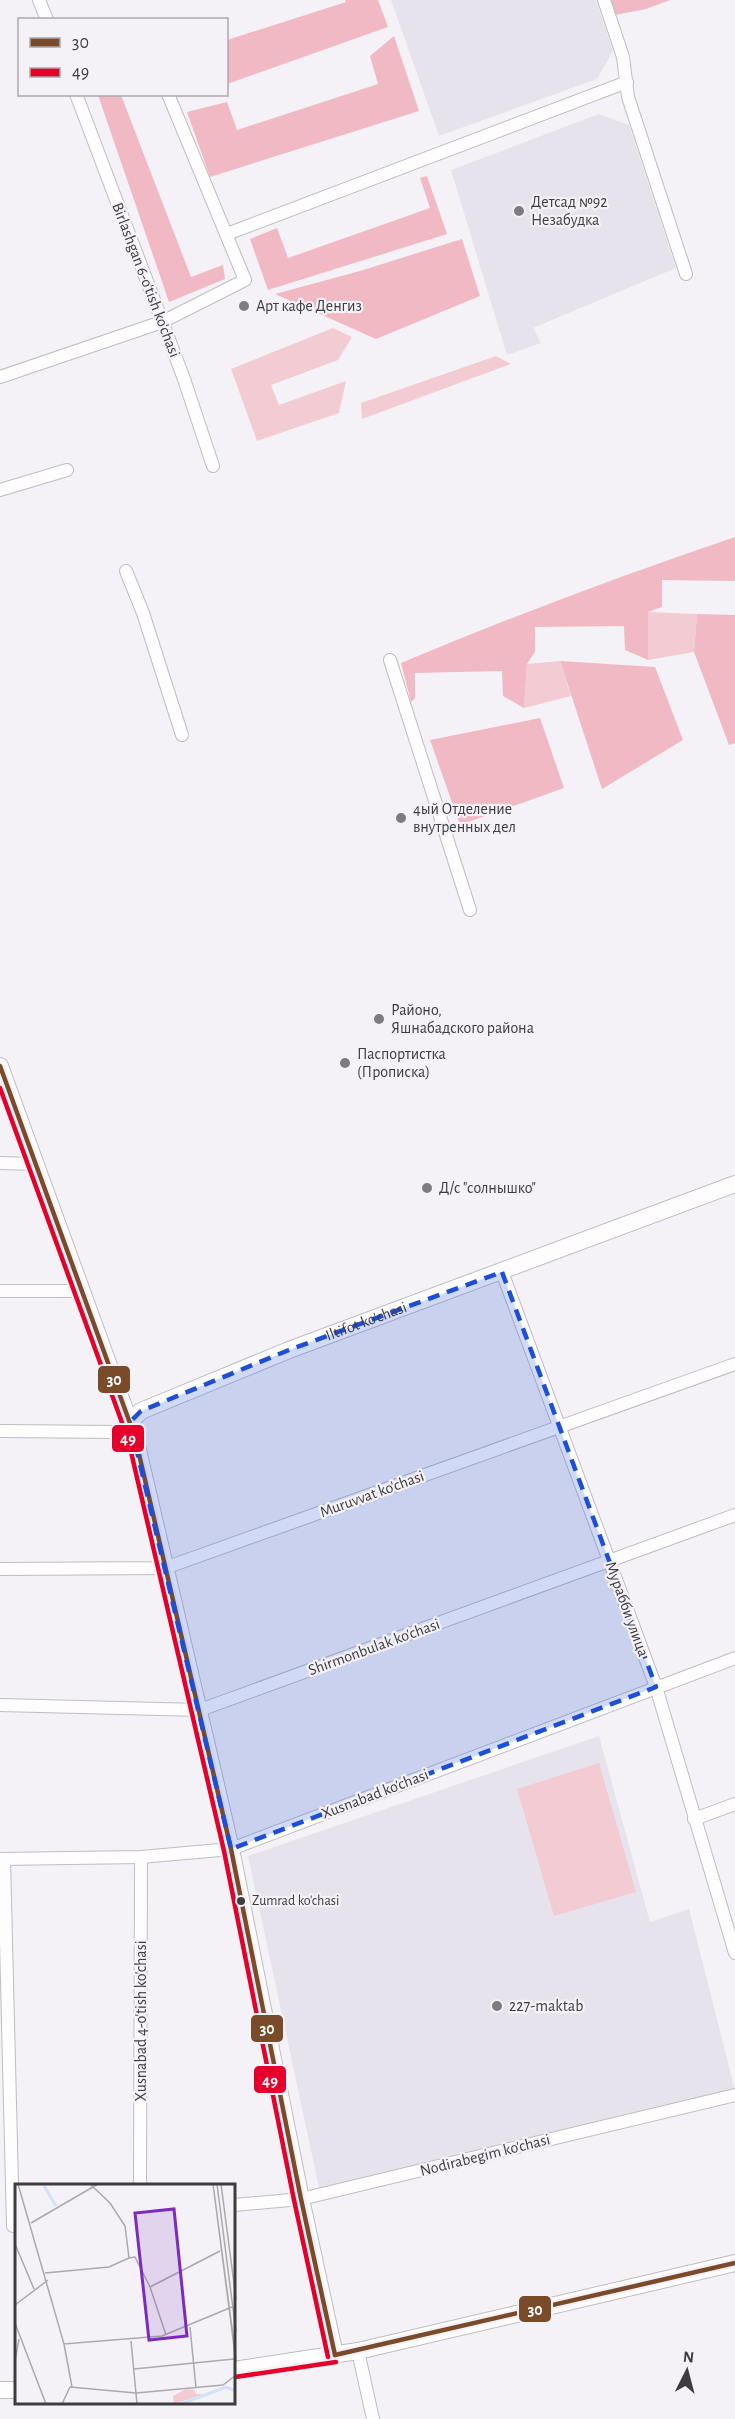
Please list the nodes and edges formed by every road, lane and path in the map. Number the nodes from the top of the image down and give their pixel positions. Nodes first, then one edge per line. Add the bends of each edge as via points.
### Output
1 (39, 0) edge
2 (604, 0) edge
3 (46, 18) edge
4 (627, 82) junction
5 (77, 96) edge
6 (169, 96) edge
7 (227, 234) junction
8 (687, 274) dead end
9 (162, 322) junction
10 (0, 377) edge
11 (213, 466) dead end
12 (67, 470) dead end
13 (0, 490) edge
14 (126, 571) dead end
15 (390, 660) dead end
16 (182, 735) dead end
17 (470, 910) dead end
18 (0, 1066) edge
19 (0, 1163) edge
20 (35, 1164) junction
21 (735, 1184) edge
22 (502, 1272) junction
23 (0, 1291) edge
24 (83, 1291) junction
25 (735, 1365) edge
26 (130, 1422) junction
27 (559, 1428) junction
28 (0, 1431) edge
29 (735, 1515) edge
30 (610, 1562) junction
31 (165, 1568) junction
32 (0, 1569) edge
33 (735, 1658) edge
34 (656, 1687) junction
35 (0, 1705) edge
36 (200, 1710) junction
37 (735, 1804) edge
38 (694, 1819) junction
39 (231, 1849) junction
40 (141, 1857) junction
41 (2, 1859) edge
42 (735, 1952) edge
43 (735, 2094) edge
44 (140, 2184) edge
45 (301, 2199) junction
46 (236, 2205) edge
47 (10, 2227) edge
48 (735, 2263) edge
49 (358, 2351) junction
50 (335, 2355) junction
51 (236, 2370) edge
52 (373, 2419) edge

1 - 3 street
2 - 4 street
4 - 7 street
4 - 8 street via 628,97
5 - 9 street, Birlashgan 6-o'tish ko'chasi
6 - 7 street
7 - 9 street via 245,280
9 - 10 street
9 - 11 street, Birlashgan 6-o'tish ko'chasi
12 - 13 street
14 - 16 street
15 - 17 street
18 - 20 street
19 - 20 street
20 - 24 street
21 - 22 street, Iltifot ko'chasi
22 - 26 street, Iltifot ko'chasi via 289,1350 141,1411
22 - 27 street, Мурабби улица
23 - 24 street
24 - 26 street
25 - 27 street, Muruvvat ko'chasi
26 - 28 street, Iltifot ko'chasi via 120,1432
26 - 31 street
27 - 30 street, Мурабби улица
27 - 31 street, Muruvvat ko'chasi
29 - 30 street, Shirmonbulak ko'chasi
30 - 34 street, Мурабби улица
30 - 36 street, Shirmonbulak ko'chasi
31 - 32 street, Muruvvat ko'chasi
31 - 36 street
33 - 34 street, Xusnabad ko'chasi
34 - 38 street, Мурабби улица
34 - 39 street, Xusnabad ko'chasi
35 - 36 street, Shirmonbulak ko'chasi
36 - 39 street
37 - 38 street
38 - 42 street, Мурабби улица
39 - 40 street, Xusnabad ko'chasi
39 - 45 street
40 - 41 street, Xusnabad ko'chasi
40 - 44 street, Xusnabad 4-o'tish ko'chasi
41 - 47 street
43 - 45 street, Nodirabegim ko'chasi
45 - 46 street, Nodirabegim ko'chasi
45 - 50 street
48 - 49 street
49 - 50 street
49 - 52 street
50 - 51 street

